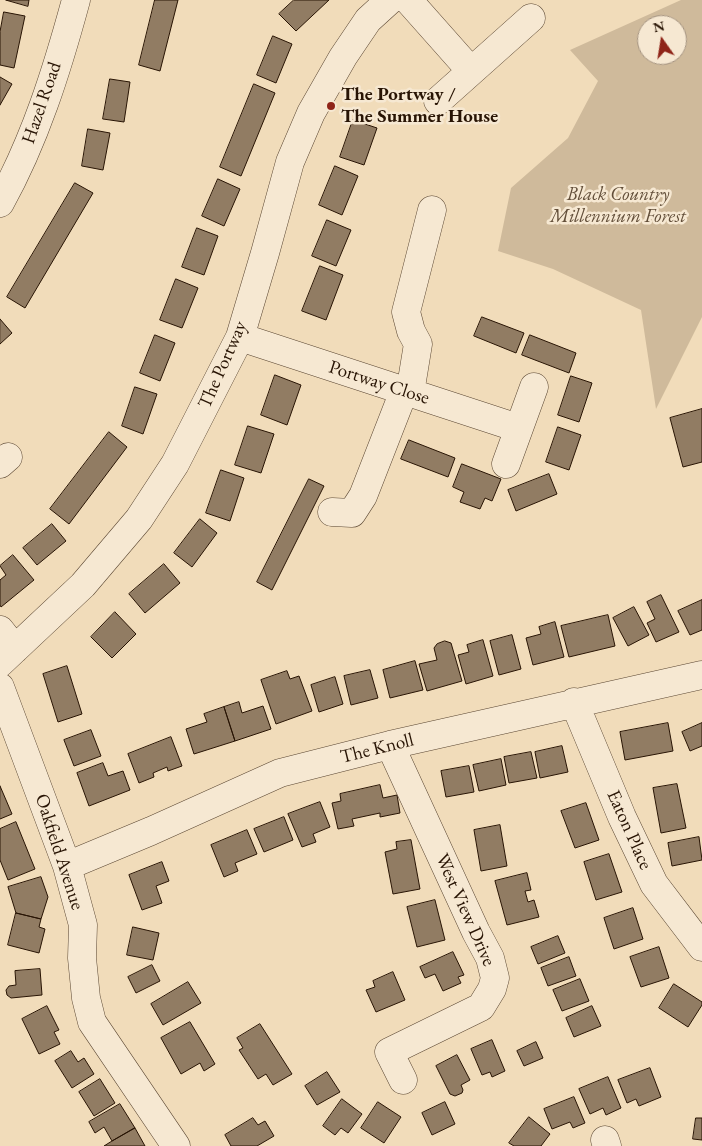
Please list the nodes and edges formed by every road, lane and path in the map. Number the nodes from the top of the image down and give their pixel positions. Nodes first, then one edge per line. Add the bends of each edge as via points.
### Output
1 (76, 0) edge
2 (390, 0) edge
3 (408, 0) edge
4 (531, 18) dead end
5 (472, 71) junction
6 (438, 101) dead end
7 (0, 203) edge
8 (432, 210) dead end
9 (240, 337) junction
10 (534, 387) dead end
11 (407, 392) junction
12 (518, 428) junction
13 (506, 464) dead end
14 (332, 512) dead end
15 (5, 648) edge
16 (702, 675) edge
17 (0, 687) edge
18 (574, 702) junction
19 (390, 745) junction
20 (67, 866) junction
21 (702, 947) edge
22 (403, 1080) dead end
23 (176, 1146) edge

1 - 7 street, Hazel Road via 38,122
2 - 9 street, The Portway via 368,20 311,113 290,162
3 - 5 street
4 - 5 street
5 - 6 street
8 - 11 street via 406,312 418,344
9 - 11 street, Portway Close
9 - 15 street, The Portway via 175,464 139,519 83,585
10 - 12 street
11 - 12 street, Portway Close
11 - 14 street via 363,496 352,513
12 - 13 street
16 - 18 street, The Knoll
17 - 20 street, Oakfield Avenue
18 - 19 street, The Knoll
18 - 21 street, Eaton Place via 654,884
19 - 20 street, The Knoll via 280,773
19 - 22 street, West View Drive via 490,958 495,978 481,1007 389,1052
20 - 23 street, Oakfield Avenue via 82,925 86,998 92,1022

